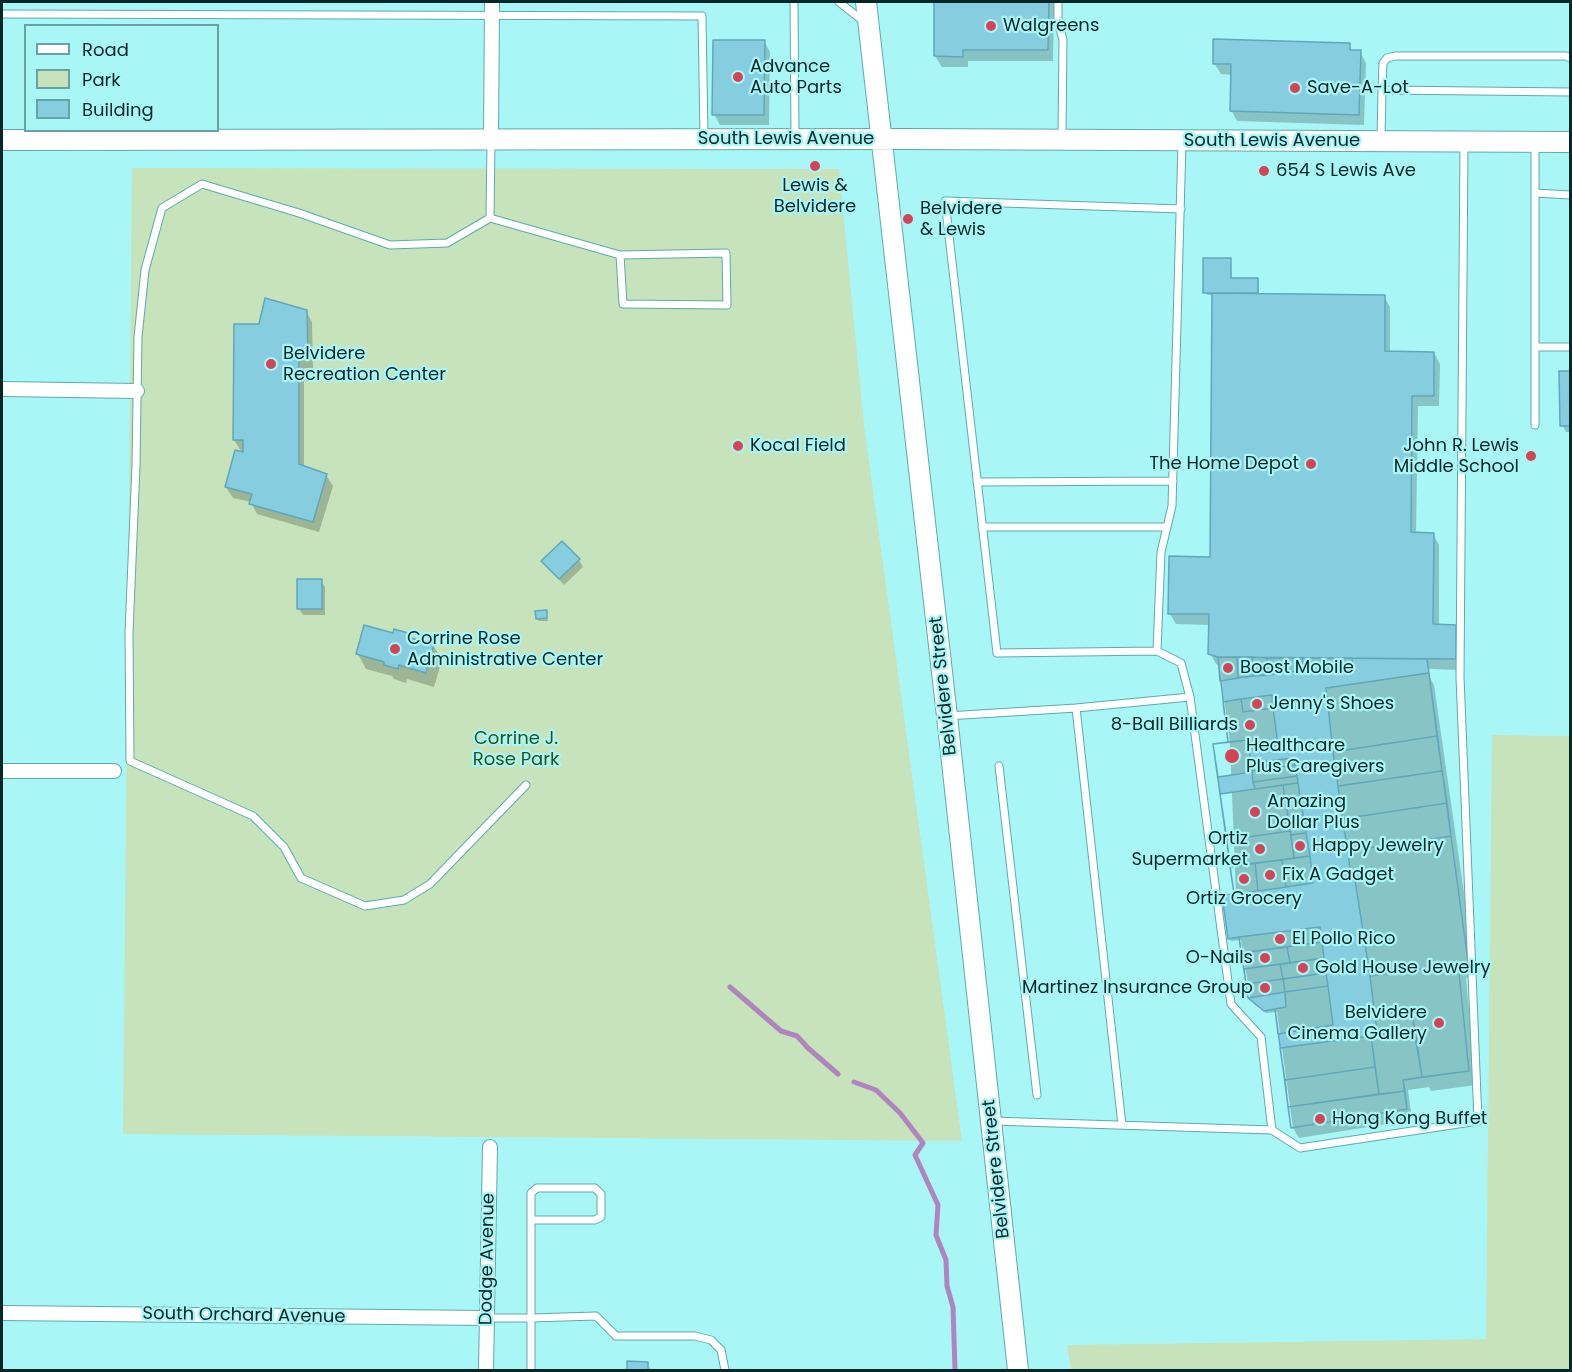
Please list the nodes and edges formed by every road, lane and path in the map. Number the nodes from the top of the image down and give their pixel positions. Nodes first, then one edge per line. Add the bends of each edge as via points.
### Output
1 (794, 2) edge
2 (839, 2) edge
3 (866, 2) edge
4 (1058, 2) edge
5 (492, 8) edge
6 (2, 14) edge
7 (868, 27) junction
8 (1570, 58) edge
9 (1382, 90) junction
10 (1570, 92) edge
11 (491, 139) junction
12 (705, 139) junction
13 (795, 139) junction
14 (882, 139) junction
15 (2, 140) edge
16 (1062, 140) junction
17 (1182, 140) junction
18 (1381, 141) junction
19 (1464, 142) junction
20 (1535, 142) junction
21 (1570, 142) edge
22 (1535, 194) junction
23 (1570, 195) edge
24 (1181, 208) junction
25 (490, 218) junction
26 (620, 255) junction
27 (1535, 347) junction
28 (1570, 347) edge
29 (2, 389) edge
30 (137, 391) junction
31 (1535, 425) dead end
32 (977, 482) junction
33 (1173, 482) junction
34 (982, 527) junction
35 (1167, 527) junction
36 (1157, 651) junction
37 (1190, 697) junction
38 (1076, 708) junction
39 (947, 717) junction
40 (999, 766) dead end
41 (2, 771) edge
42 (114, 771) dead end
43 (526, 785) dead end
44 (1037, 1095) dead end
45 (992, 1121) junction
46 (1122, 1125) junction
47 (1272, 1130) junction
48 (490, 1147) dead end
49 (531, 1220) junction
50 (2, 1313) edge
51 (487, 1318) junction
52 (531, 1318) junction
53 (486, 1371) edge
54 (531, 1371) edge
55 (725, 1371) edge
56 (1018, 1371) edge

1 - 13 lane
2 - 7 lane
3 - 7 main road, Belvidere Street
4 - 16 lane via 1063,40
5 - 6 lane
5 - 11 street
5 - 12 lane via 702,16
7 - 14 main road, Belvidere Street
8 - 9 lane via 1395,56 1383,63
9 - 10 lane
9 - 18 lane
11 - 12 main road, South Lewis Avenue
11 - 15 main road, South Lewis Avenue
11 - 25 lane
12 - 13 main road, South Lewis Avenue
13 - 14 main road, South Lewis Avenue
14 - 16 main road, South Lewis Avenue
14 - 39 main road, Belvidere Street
16 - 17 main road, South Lewis Avenue
17 - 18 main road, South Lewis Avenue
17 - 24 lane
18 - 19 main road, South Lewis Avenue
19 - 20 main road, South Lewis Avenue
19 - 47 lane via 1460,677 1478,1121 1300,1148
20 - 21 main road, South Lewis Avenue
20 - 22 lane
22 - 23 lane
22 - 27 lane
24 - 32 lane via 945,201
24 - 33 lane
25 - 26 lane
25 - 30 lane via 447,243 390,245 202,184 162,207 145,270
26 - 26 lane via 726,253 727,305 623,304
27 - 28 lane
27 - 31 lane
29 - 30 street
30 - 43 lane via 129,632 130,761 253,816 284,847 301,878 365,906 404,900 430,884
32 - 33 lane
32 - 34 lane
33 - 35 lane
34 - 35 lane
34 - 36 lane via 997,653
35 - 36 lane via 1161,552
36 - 37 lane via 1181,663
37 - 38 lane
37 - 47 lane via 1231,1004 1261,1037
38 - 39 lane
38 - 46 lane
39 - 45 main road, Belvidere Street
40 - 44 lane
41 - 42 street
45 - 46 lane
45 - 56 main road, Belvidere Street
46 - 47 lane
48 - 51 street, Dodge Avenue
49 - 49 lane via 531,1193 537,1188 595,1188 601,1194 601,1217 594,1220
49 - 52 lane
50 - 51 street, South Orchard Avenue
51 - 52 lane
51 - 53 street, Dodge Avenue
52 - 54 lane
52 - 55 lane via 596,1316 616,1336 695,1336 711,1340 721,1350

